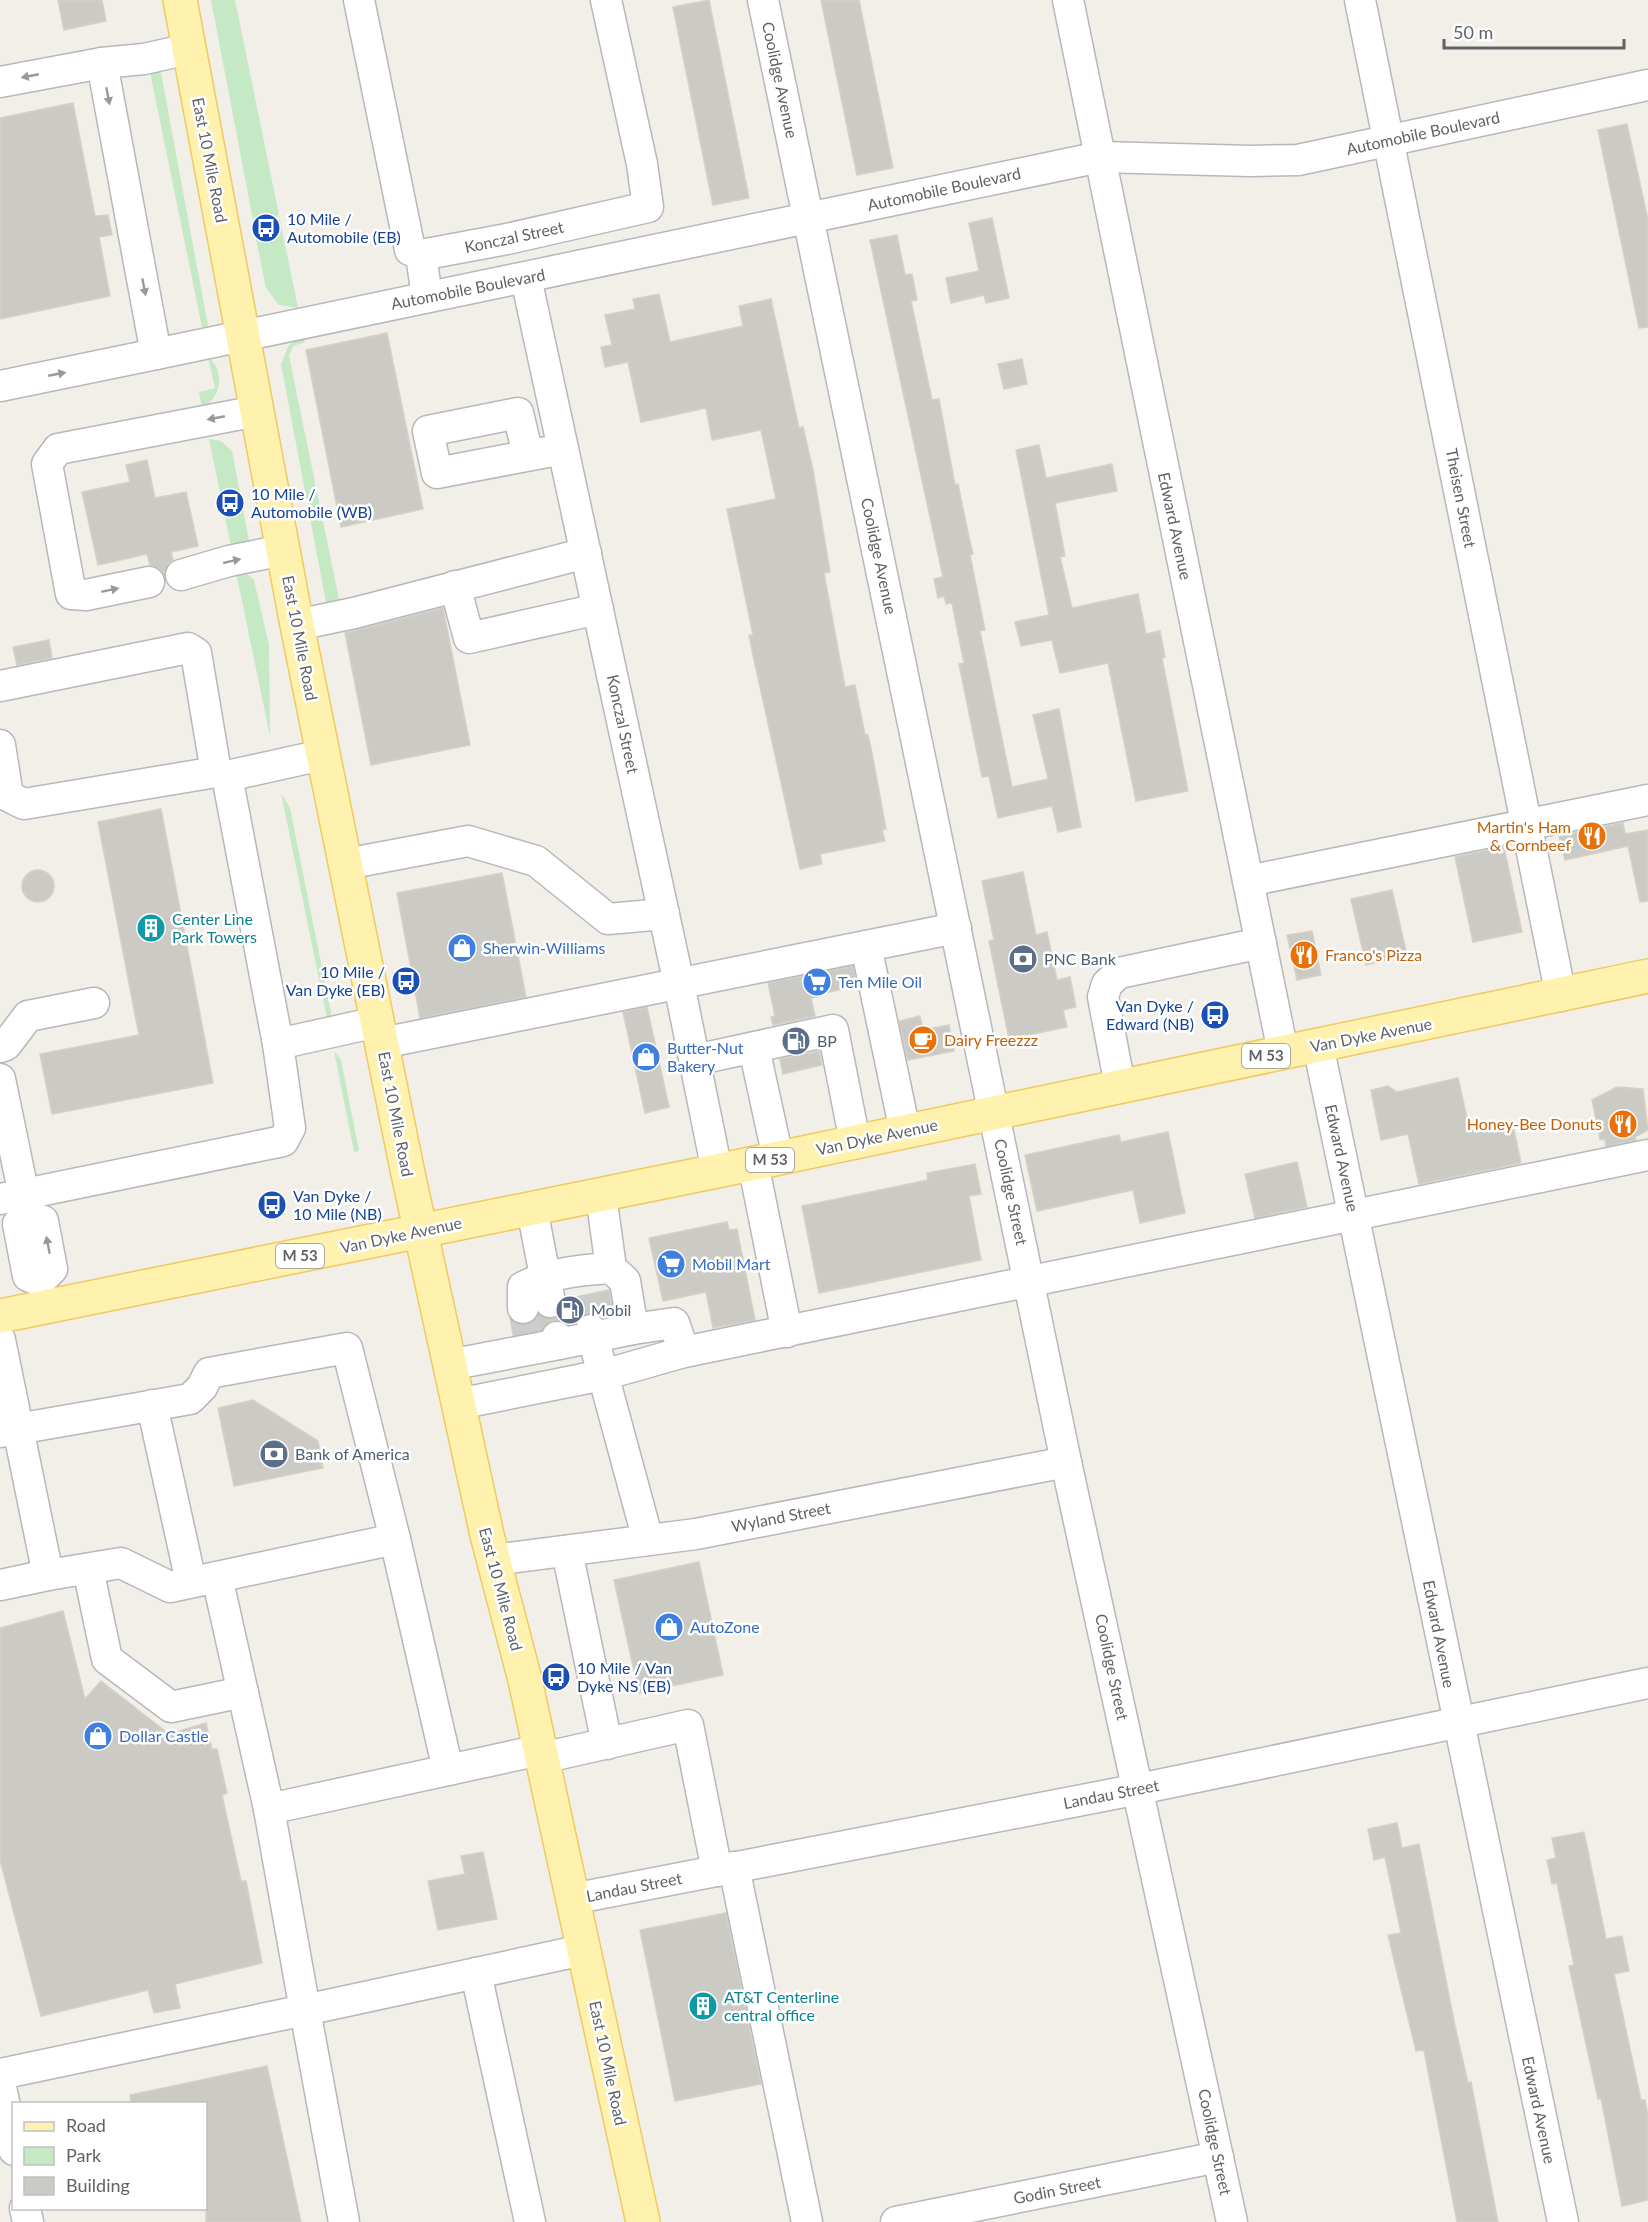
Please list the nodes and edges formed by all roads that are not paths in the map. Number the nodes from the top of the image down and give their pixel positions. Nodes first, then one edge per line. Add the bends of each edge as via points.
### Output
1 (180, 0) edge
2 (359, 0) edge
3 (606, 0) edge
4 (763, 0) edge
5 (1068, 0) edge
6 (1360, 0) edge
7 (189, 49) junction
8 (102, 63) junction
9 (0, 82) edge
10 (1648, 85) edge
11 (1390, 140) junction
12 (1100, 157) junction
13 (648, 207) junction
14 (808, 217) junction
15 (652, 251) junction
16 (421, 255) junction
17 (526, 278) junction
18 (427, 297) junction
19 (243, 334) junction
20 (156, 354) junction
21 (0, 386) edge
22 (257, 411) junction
23 (563, 449) junction
24 (528, 455) dead end
25 (283, 550) junction
26 (586, 553) junction
27 (181, 575) dead end
28 (149, 582) dead end
29 (455, 586) junction
30 (598, 609) junction
31 (297, 625) junction
32 (0, 686) edge
33 (0, 745) edge
34 (322, 755) junction
35 (221, 774) junction
36 (1648, 800) edge
37 (1527, 825) junction
38 (346, 864) junction
39 (1248, 881) junction
40 (664, 914) junction
41 (956, 928) junction
42 (1260, 943) junction
43 (866, 946) junction
44 (1648, 976) edge
45 (679, 984) junction
46 (1561, 996) junction
47 (94, 1003) dead end
48 (379, 1032) junction
49 (278, 1044) junction
50 (1318, 1045) junction
51 (0, 1047) edge
52 (754, 1048) junction
53 (1283, 1052) junction
54 (695, 1060) junction
55 (0, 1078) edge
56 (1120, 1086) junction
57 (994, 1112) junction
58 (905, 1131) junction
59 (855, 1142) junction
60 (1648, 1155) edge
61 (765, 1161) junction
62 (717, 1171) junction
63 (601, 1195) junction
64 (17, 1203) edge
65 (532, 1209) junction
66 (1354, 1215) junction
67 (420, 1231) junction
68 (611, 1268) junction
69 (1029, 1282) junction
70 (43, 1294) junction
71 (0, 1317) edge
72 (633, 1329) junction
73 (787, 1332) junction
74 (592, 1334) junction
75 (0, 1340) edge
76 (684, 1352) junction
77 (449, 1365) junction
78 (603, 1375) junction
79 (458, 1404) junction
80 (152, 1405) junction
81 (10, 1430) edge
82 (1066, 1462) junction
83 (395, 1539) junction
84 (648, 1540) junction
85 (567, 1551) junction
86 (493, 1560) junction
87 (88, 1569) junction
88 (48, 1575) junction
89 (204, 1580) junction
90 (0, 1585) edge
91 (1648, 1683) edge
92 (243, 1692) junction
93 (1457, 1722) junction
94 (607, 1744) junction
95 (541, 1754) junction
96 (448, 1770) junction
97 (1138, 1789) junction
98 (269, 1809) junction
99 (725, 1869) junction
100 (572, 1899) junction
101 (583, 1950) junction
102 (476, 1973) junction
103 (305, 2010) junction
104 (0, 2074) edge
105 (0, 2082) edge
106 (12, 2140) edge
107 (1218, 2157) junction
108 (344, 2222) edge
109 (530, 2222) edge
110 (643, 2222) edge
111 (807, 2222) edge
112 (896, 2222) edge
113 (1232, 2222) edge
114 (1563, 2222) edge

1 - 7 main road, East 10 Mile Road
2 - 16 street via 411,250
3 - 13 street
4 - 14 street, Coolidge Avenue
5 - 12 street, Edward Avenue
6 - 11 street, Theisen Street
7 - 8 street
7 - 19 main road, East 10 Mile Road
8 -> 9 street
8 -> 20 street
10 - 11 street, Automobile Boulevard
11 - 12 street, Automobile Boulevard via 1298,159
11 - 37 street, Theisen Street
12 - 14 street, Automobile Boulevard
12 - 39 street, Edward Avenue
13 - 15 street
13 - 16 street, Konczal Street
14 - 15 street, Automobile Boulevard
14 - 41 street, Coolidge Avenue
15 - 17 street, Automobile Boulevard
16 - 18 street
17 - 18 street, Automobile Boulevard
17 - 23 street, Konczal Street
18 - 19 street, Automobile Boulevard
19 - 20 street, Automobile Boulevard
19 - 22 main road, East 10 Mile Road
21 -> 20 street, Automobile Boulevard
22 - 25 main road, East 10 Mile Road
22 -> 28 street via 58,449 47,464 71,594 86,595
23 - 24 street
23 - 26 street, Konczal Street
27 -> 25 street
25 - 31 main road, East 10 Mile Road
26 - 29 street
26 - 30 street, Konczal Street
29 - 30 street via 469,638
29 - 31 street
30 - 40 street, Konczal Street
31 - 34 main road, East 10 Mile Road
32 - 35 street via 188,648 196,653
33 - 35 street via 8,796 24,804
34 - 35 street
34 - 38 main road, East 10 Mile Road
35 - 49 street
36 - 37 street
37 - 39 street
37 - 46 street, Theisen Street
38 - 40 street via 468,842 536,861 608,919
38 - 48 main road, East 10 Mile Road
39 - 42 street, Edward Avenue
40 - 45 street, Konczal Street
41 - 43 street
41 - 57 street, Coolidge Avenue
42 - 53 street, Edward Avenue
42 - 56 street via 1119,973 1107,984 1103,997
43 - 45 street
43 - 58 street
44 - 46 main road, Van Dyke Avenue / M 53
45 - 48 street
45 - 54 street, Konczal Street
46 - 50 main road, Van Dyke Avenue / M 53
47 - 51 street via 28,1017 6,1045
48 - 49 street
48 - 67 main road, East 10 Mile Road
49 - 64 street via 290,1128 283,1141
50 - 53 main road, Van Dyke Avenue / M 53
50 - 66 street, Edward Avenue
52 - 54 street
52 - 59 street via 833,1030
52 - 61 street
53 - 56 main road, Van Dyke Avenue / M 53
54 - 62 street, Konczal Street
55 - 64 street
56 - 57 main road, Van Dyke Avenue / M 53
57 - 58 main road, Van Dyke Avenue / M 53
57 - 69 street, Coolidge Street
58 - 59 main road, Van Dyke Avenue / M 53
59 - 61 main road, Van Dyke Avenue / M 53
60 - 66 street
61 - 62 main road, Van Dyke Avenue / M 53
61 - 73 street
62 - 63 main road, Van Dyke Avenue / M 53
63 - 65 main road, Van Dyke Avenue / M 53
63 - 68 street
64 - 70 street via 28,1276
65 - 67 main road, Van Dyke Avenue / M 53
65 - 68 street via 539,1296
66 - 69 street
66 - 93 street, Edward Avenue
67 - 70 main road, Van Dyke Avenue / M 53
67 - 77 main road, East 10 Mile Road
68 - 72 street via 625,1281
69 - 73 street
69 - 82 street, Coolidge Street
70 - 71 main road, Van Dyke Avenue / M 53
72 - 74 street
72 - 76 street via 674,1323
73 - 76 street
74 - 77 street
74 - 78 street
75 - 81 street
76 - 78 street
77 - 79 main road, East 10 Mile Road
78 - 79 street
78 - 84 street
79 - 86 main road, East 10 Mile Road
80 - 81 street
80 - 83 street via 190,1399 209,1373 348,1348
80 - 89 street
81 - 88 street
82 - 84 street, Wyland Street
82 - 97 street, Coolidge Street
83 - 89 street
83 - 96 street
84 - 85 street, Wyland Street
85 - 86 street, Wyland Street
85 - 94 street
86 - 95 main road, East 10 Mile Road
87 - 88 street
87 - 89 street via 121,1563 170,1587
87 - 92 street via 107,1659 171,1707
88 - 90 street
89 - 92 street
91 - 93 street, Landau Street
92 - 98 street
93 - 97 street, Landau Street
93 - 114 street, Edward Avenue
94 - 95 street
94 - 99 street via 688,1725
95 - 96 street
95 - 100 main road, East 10 Mile Road
96 - 98 street
97 - 99 street, Landau Street
97 - 107 street, Coolidge Street
98 - 103 street
99 - 100 street, Landau Street
99 - 111 street
100 - 101 main road, East 10 Mile Road
101 - 102 street
101 - 110 main road, East 10 Mile Road
102 - 103 street
102 - 109 street
103 - 104 street
103 - 108 street
105 - 106 street
107 - 112 street, Godin Street
107 - 113 street, Coolidge Street

